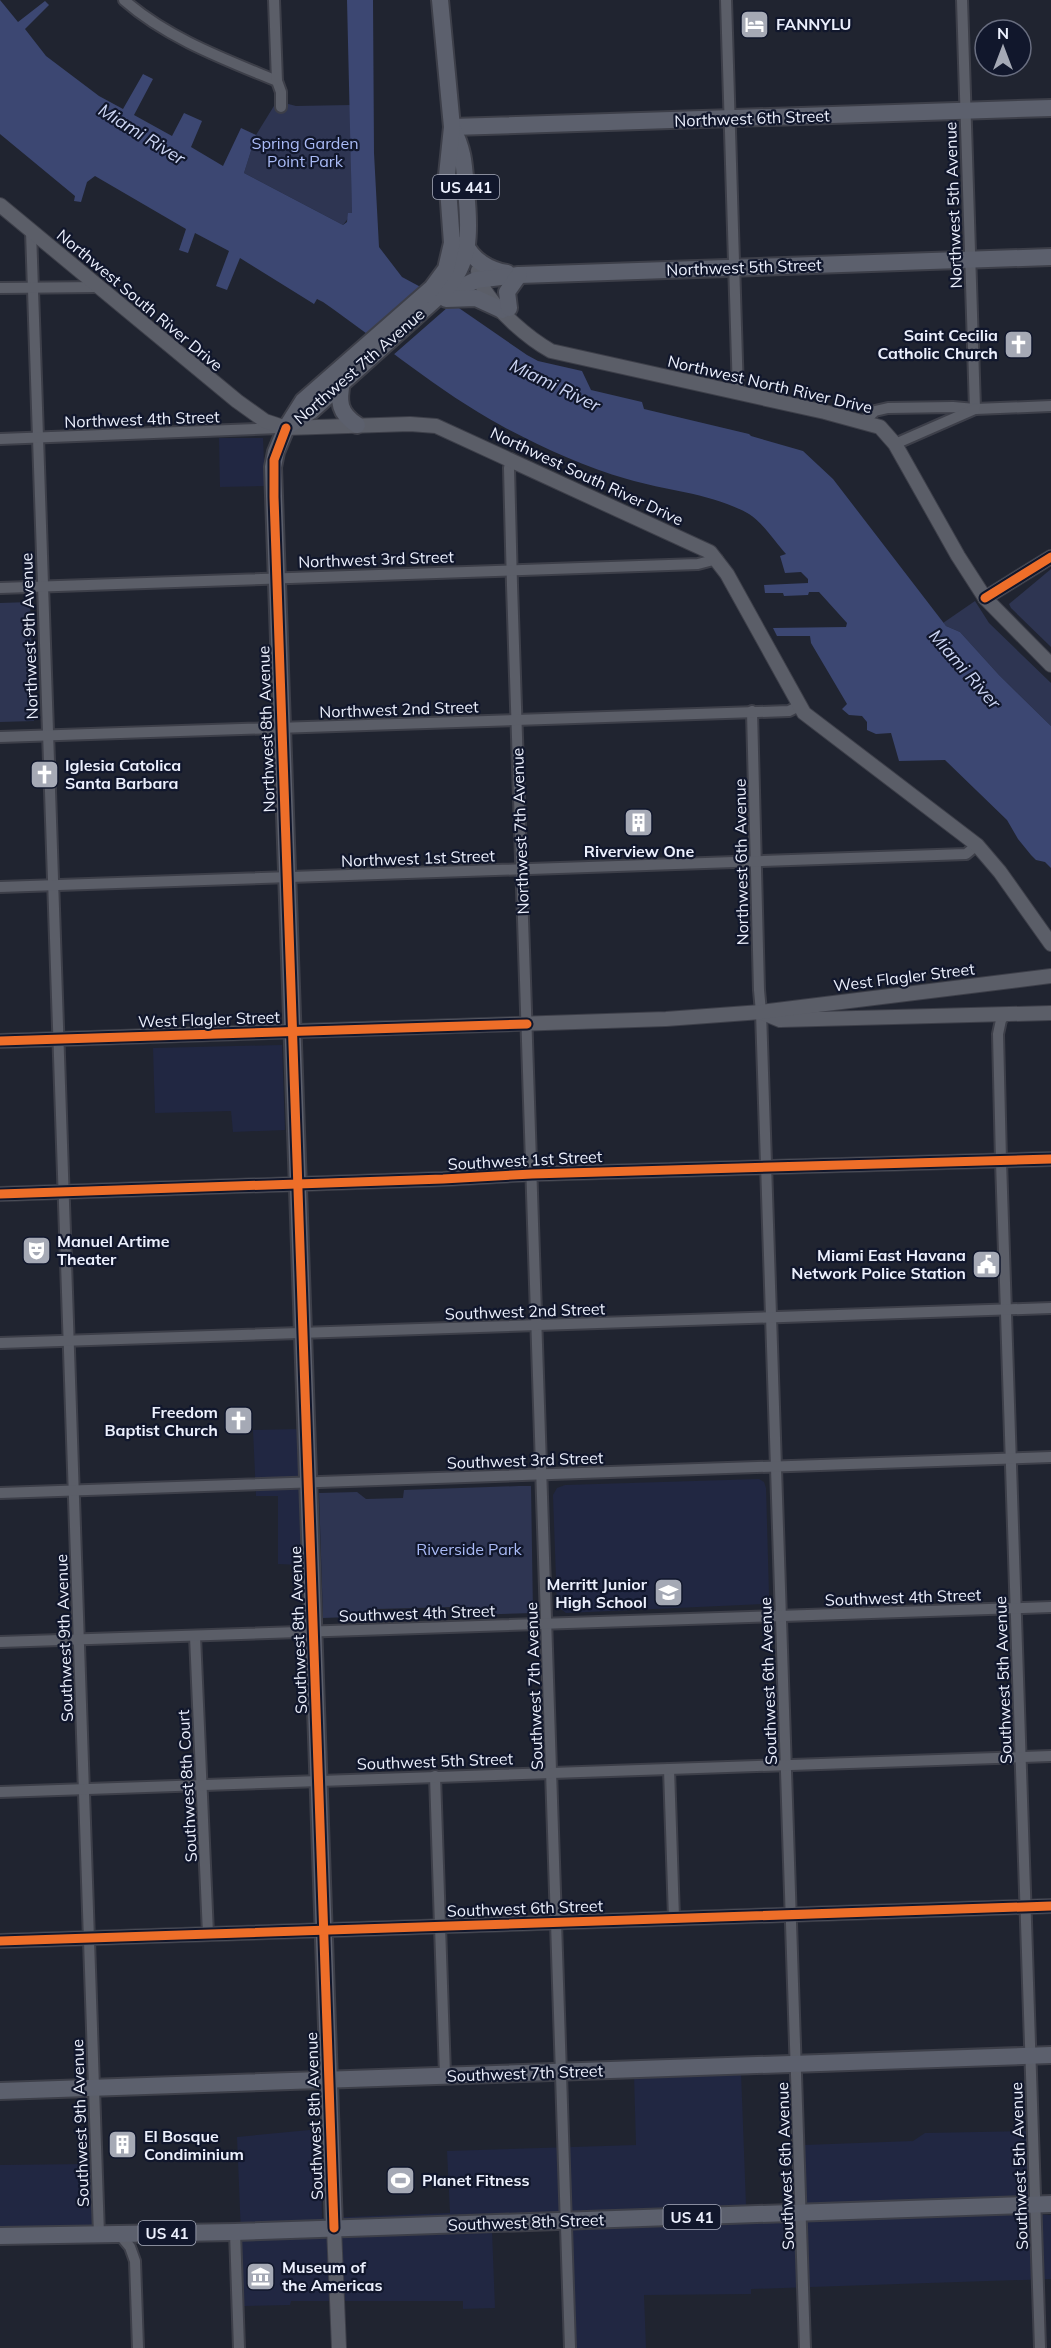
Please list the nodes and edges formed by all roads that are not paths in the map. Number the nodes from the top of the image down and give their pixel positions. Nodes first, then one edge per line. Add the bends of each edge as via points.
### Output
1 (124, 0) edge
2 (274, 0) edge
3 (440, 0) edge
4 (726, 0) edge
5 (962, 0) edge
6 (277, 81) junction
7 (281, 107) dead end
8 (1051, 108) edge
9 (965, 111) junction
10 (731, 119) junction
11 (452, 127) junction
12 (449, 156) junction
13 (0, 205) edge
14 (31, 231) junction
15 (468, 249) junction
16 (1051, 257) edge
17 (970, 259) junction
18 (735, 268) junction
19 (519, 275) junction
20 (482, 279) junction
21 (457, 284) junction
22 (100, 287) junction
23 (0, 288) edge
24 (34, 288) junction
25 (439, 297) joint
26 (506, 309) junction
27 (353, 364) junction
28 (342, 382) junction
29 (738, 393) junction
30 (1051, 406) edge
31 (888, 408) junction
32 (975, 409) junction
33 (864, 421) junction
34 (357, 425) junction
35 (286, 428) junction
36 (883, 429) junction
37 (38, 438) junction
38 (0, 439) edge
39 (895, 444) junction
40 (511, 459) junction
41 (1051, 557) edge
42 (717, 559) junction
43 (512, 571) junction
44 (276, 578) junction
45 (43, 586) junction
46 (0, 588) edge
47 (985, 598) junction
48 (1051, 665) edge
49 (799, 706) junction
50 (752, 711) junction
51 (516, 720) junction
52 (282, 728) junction
53 (47, 736) junction
54 (0, 737) edge
55 (977, 845) junction
56 (757, 861) junction
57 (521, 869) junction
58 (287, 878) junction
59 (53, 885) junction
60 (0, 887) edge
61 (1051, 944) edge
62 (1051, 976) edge
63 (762, 1012) junction
64 (1051, 1013) edge
65 (1006, 1014) junction
66 (527, 1024) junction
67 (292, 1031) junction
68 (58, 1039) junction
69 (0, 1041) edge
70 (1051, 1159) edge
71 (1001, 1161) junction
72 (766, 1167) junction
73 (532, 1174) junction
74 (297, 1184) junction
75 (64, 1191) junction
76 (0, 1194) edge
77 (1051, 1308) edge
78 (1006, 1310) junction
79 (771, 1318) junction
80 (537, 1325) junction
81 (302, 1333) junction
82 (69, 1342) junction
83 (0, 1343) edge
84 (1051, 1457) edge
85 (1010, 1459) junction
86 (776, 1467) junction
87 (542, 1474) junction
88 (308, 1482) junction
89 (74, 1490) junction
90 (0, 1493) edge
91 (1051, 1607) edge
92 (1016, 1608) junction
93 (781, 1616) junction
94 (546, 1624) junction
95 (313, 1632) junction
96 (195, 1636) junction
97 (79, 1640) junction
98 (0, 1642) edge
99 (1051, 1756) edge
100 (1021, 1757) junction
101 (786, 1765) junction
102 (669, 1769) junction
103 (552, 1773) junction
104 (435, 1776) junction
105 (318, 1780) junction
106 (202, 1785) junction
107 (84, 1789) junction
108 (0, 1792) edge
109 (1051, 1906) edge
110 (1026, 1907) junction
111 (791, 1914) junction
112 (674, 1918) junction
113 (556, 1922) junction
114 (440, 1926) junction
115 (323, 1930) junction
116 (208, 1934) junction
117 (89, 1938) junction
118 (0, 1941) edge
119 (1051, 2055) edge
120 (1030, 2056) junction
121 (797, 2064) junction
122 (561, 2071) junction
123 (445, 2075) junction
124 (328, 2079) junction
125 (93, 2087) junction
126 (0, 2091) edge
127 (1043, 2205) edge
128 (801, 2213) junction
129 (565, 2221) junction
130 (334, 2228) junction
131 (236, 2232) junction
132 (99, 2235) junction
133 (120, 2235) junction
134 (0, 2236) edge
135 (138, 2348) edge
136 (239, 2348) edge
137 (339, 2348) edge
138 (570, 2348) edge
139 (805, 2348) edge
140 (1040, 2348) edge

1 - 6 street via 174,34
2 - 6 street
3 - 11 main road, Northwest 7th Avenue / US 441
4 - 10 street
5 - 9 street, Northwest 5th Avenue
6 - 7 street
8 - 9 main road, Northwest 6th Street
9 - 10 main road, Northwest 6th Street
9 - 17 street, Northwest 5th Avenue
10 - 11 main road, Northwest 6th Street
10 - 18 street
11 - 12 main road, Northwest 7th Avenue / US 441
11 - 15 main road, Northwest 7th Avenue / US 441 via 462,147
12 - 15 main road
12 - 21 main road, Northwest 7th Avenue / US 441 via 447,175
13 - 14 street, Northwest South River Drive
14 - 22 street, Northwest South River Drive
14 - 24 street, Northwest 9th Avenue
15 - 19 main road via 491,269
15 - 20 street, Northwest North River Drive
15 - 21 main road, Northwest 7th Avenue / US 441
16 - 17 main road, Northwest 5th Street
17 - 18 main road, Northwest 5th Street
17 - 32 street, Northwest 5th Avenue
18 - 19 main road, Northwest 5th Street
18 - 29 street
19 - 20 main road, Northwest 5th Street
19 - 26 main road via 507,292
20 - 21 main road, Northwest 5th Street
20 - 26 street, Northwest North River Drive via 483,286
21 - 25 main road, Northwest 5th Street
21 - 26 main road via 481,300
21 - 27 main road, Northwest 7th Avenue / US 441 via 432,288
22 - 24 street
22 - 35 street, Northwest South River Drive via 249,410
23 - 24 street
24 - 37 street, Northwest 9th Avenue
25 - 27 main road, Northwest 7th Avenue / US 441
26 - 29 street, Northwest North River Drive via 542,345 557,352
27 - 28 main road, Northwest 7th Avenue / US 441
27 - 35 main road, Northwest 7th Avenue / US 441 via 303,401
28 - 34 main road via 342,412
28 - 35 main road, Northwest 7th Avenue / US 441
29 - 33 street, Northwest North River Drive
30 - 32 street
31 - 32 street
31 - 33 street via 875,411
31 - 36 street
32 - 39 street
33 - 36 street, Northwest North River Drive
34 - 35 street, Northwest South River Drive
34 - 40 street, Northwest South River Drive via 436,426
35 - 37 street, Northwest 4th Street
35 - 44 main road, Northwest 8th Avenue / US 441 via 273,467
36 - 39 street, Northwest North River Drive
37 - 38 street, Northwest 4th Street
37 - 45 street, Northwest 9th Avenue
39 - 47 street, Northwest North River Drive
40 - 42 street, Northwest South River Drive via 695,544
40 - 43 street, Northwest 7th Avenue
41 - 47 street
42 - 43 street, Northwest 3rd Street via 698,564
42 - 49 street, Northwest South River Drive
43 - 44 street, Northwest 3rd Street
43 - 51 street, Northwest 7th Avenue
44 - 45 street, Northwest 3rd Street
44 - 52 main road, Northwest 8th Avenue / US 441
45 - 46 street, Northwest 3rd Street
45 - 53 street, Northwest 9th Avenue
47 - 48 street, Northwest North River Drive
49 - 50 street, Northwest 2nd Street via 789,711
49 - 55 street, Northwest South River Drive
50 - 51 street, Northwest 2nd Street
50 - 56 street, Northwest 6th Avenue
51 - 52 street, Northwest 2nd Street
51 - 57 street, Northwest 7th Avenue
52 - 53 street, Northwest 2nd Street
52 - 58 main road, Northwest 8th Avenue / US 441
53 - 54 street, Northwest 2nd Street
53 - 59 street, Northwest 9th Avenue
55 - 56 street, Northwest 1st Street via 966,854
55 - 61 street, Northwest South River Drive
56 - 57 street, Northwest 1st Street
56 - 63 street, Northwest 6th Avenue
57 - 58 street, Northwest 1st Street
57 - 66 street, Northwest 7th Avenue
58 - 59 street, Northwest 1st Street
58 - 67 main road, Northwest 8th Avenue / US 441
59 - 60 street, Northwest 1st Street
59 - 68 street, Northwest 9th Avenue
62 - 63 street, West Flagler Street
63 - 65 street, West Flagler Street via 780,1020
63 - 66 street, West Flagler Street
63 - 72 street, Southwest 6th Avenue
64 - 65 street, West Flagler Street
65 - 71 street, Southwest 5th Avenue via 998,1034
66 - 67 street, West Flagler Street
66 - 73 street, Southwest 7th Avenue
67 - 68 street, West Flagler Street
67 - 74 main road, Southwest 8th Avenue / US 441
68 - 69 street, West Flagler Street
68 - 75 street, Southwest 9th Avenue
70 - 71 street, Southwest 1st Street
71 - 72 street, Southwest 1st Street
71 - 78 street, Southwest 5th Avenue
72 - 73 street, Southwest 1st Street
72 - 79 street, Southwest 6th Avenue
73 - 74 street, Southwest 1st Street
73 - 80 street, Southwest 7th Avenue
74 - 75 street, Southwest 1st Street
74 - 81 main road, Southwest 8th Avenue / US 441
75 - 76 street, Southwest 1st Street
75 - 82 street, Southwest 9th Avenue
77 - 78 street, Southwest 2nd Street
78 - 79 street, Southwest 2nd Street
78 - 85 street, Southwest 5th Avenue
79 - 80 street, Southwest 2nd Street
79 - 86 street, Southwest 6th Avenue
80 - 81 street, Southwest 2nd Street
80 - 87 street, Southwest 7th Avenue
81 - 82 street, Southwest 2nd Street
81 - 88 main road, Southwest 8th Avenue / US 441
82 - 83 street, Southwest 2nd Street
82 - 89 street, Southwest 9th Avenue
84 - 85 street, Southwest 3rd Street
85 - 86 street, Southwest 3rd Street
85 - 92 street, Southwest 5th Avenue
86 - 87 street, Southwest 3rd Street
86 - 93 street, Southwest 6th Avenue
87 - 88 street, Southwest 3rd Street
87 - 94 street, Southwest 7th Avenue
88 - 89 street, Southwest 3rd Street
88 - 95 main road, Southwest 8th Avenue / US 441
89 - 90 street, Southwest 3rd Street
89 - 97 street, Southwest 9th Avenue
91 - 92 street, Southwest 4th Street
92 - 93 street, Southwest 4th Street
92 - 100 street, Southwest 5th Avenue
93 - 94 street, Southwest 4th Street
93 - 101 street, Southwest 6th Avenue
94 - 95 street, Southwest 4th Street
94 - 103 street, Southwest 7th Avenue
95 - 96 street, Southwest 4th Street
95 - 105 main road, Southwest 8th Avenue / US 441
96 - 97 street, Southwest 4th Street
96 - 106 street, Southwest 8th Court
97 - 98 street, Southwest 4th Street
97 - 107 street, Southwest 9th Avenue
99 - 100 street, Southwest 5th Street
100 - 101 street, Southwest 5th Street
100 - 110 street, Southwest 5th Avenue
101 - 102 street, Southwest 5th Street
101 - 111 street, Southwest 6th Avenue
102 - 103 street, Southwest 5th Street
102 - 112 street
103 - 104 street, Southwest 5th Street
103 - 113 street, Southwest 7th Avenue
104 - 105 street, Southwest 5th Street
104 - 114 street
105 - 106 street, Southwest 5th Street
105 - 115 main road, Southwest 8th Avenue / US 441
106 - 107 street, Southwest 5th Street
106 - 116 street, Southwest 8th Court
107 - 108 street, Southwest 5th Street
107 - 117 street, Southwest 9th Avenue
109 - 110 street, Southwest 6th Street
110 - 111 street, Southwest 6th Street
110 - 120 street, Southwest 5th Avenue
111 - 112 street, Southwest 6th Street
111 - 121 street, Southwest 6th Avenue
112 - 113 street, Southwest 6th Street
113 - 114 street, Southwest 6th Street
113 - 122 street, Southwest 7th Avenue
114 - 115 street, Southwest 6th Street
114 - 123 street
115 - 116 street, Southwest 6th Street
115 - 124 main road, Southwest 8th Avenue / US 441
116 - 117 street, Southwest 6th Street
117 - 118 street, Southwest 6th Street
117 - 125 street, Southwest 9th Avenue
119 - 120 main road, Southwest 7th Street
120 - 121 main road, Southwest 7th Street
120 - 127 street, Southwest 5th Avenue
121 - 122 main road, Southwest 7th Street
121 - 128 street, Southwest 6th Avenue
122 - 123 main road, Southwest 7th Street
122 - 129 street, Southwest 7th Avenue
123 - 124 main road, Southwest 7th Street
124 - 125 main road, Southwest 7th Street
124 - 130 main road, Southwest 8th Avenue / US 441
125 - 126 main road, Southwest 7th Street
125 - 132 street, Southwest 9th Avenue
127 - 128 main road, Southwest 8th Street / US 41
127 - 140 street, Southwest 5th Avenue
128 - 129 main road, Southwest 8th Street / US 41
128 - 139 street, Southwest 6th Avenue
129 - 130 main road, Southwest 8th Street / US 41
129 - 138 street, Southwest 7th Avenue
130 - 131 main road, Southwest 8th Street / US 41
130 - 137 street, Southwest 8th Avenue
131 - 133 main road, Southwest 8th Street / US 41
131 - 136 street
132 - 133 main road, Southwest 8th Street / US 41
132 - 134 main road, Southwest 8th Street / US 41
133 - 135 street via 135,2261

